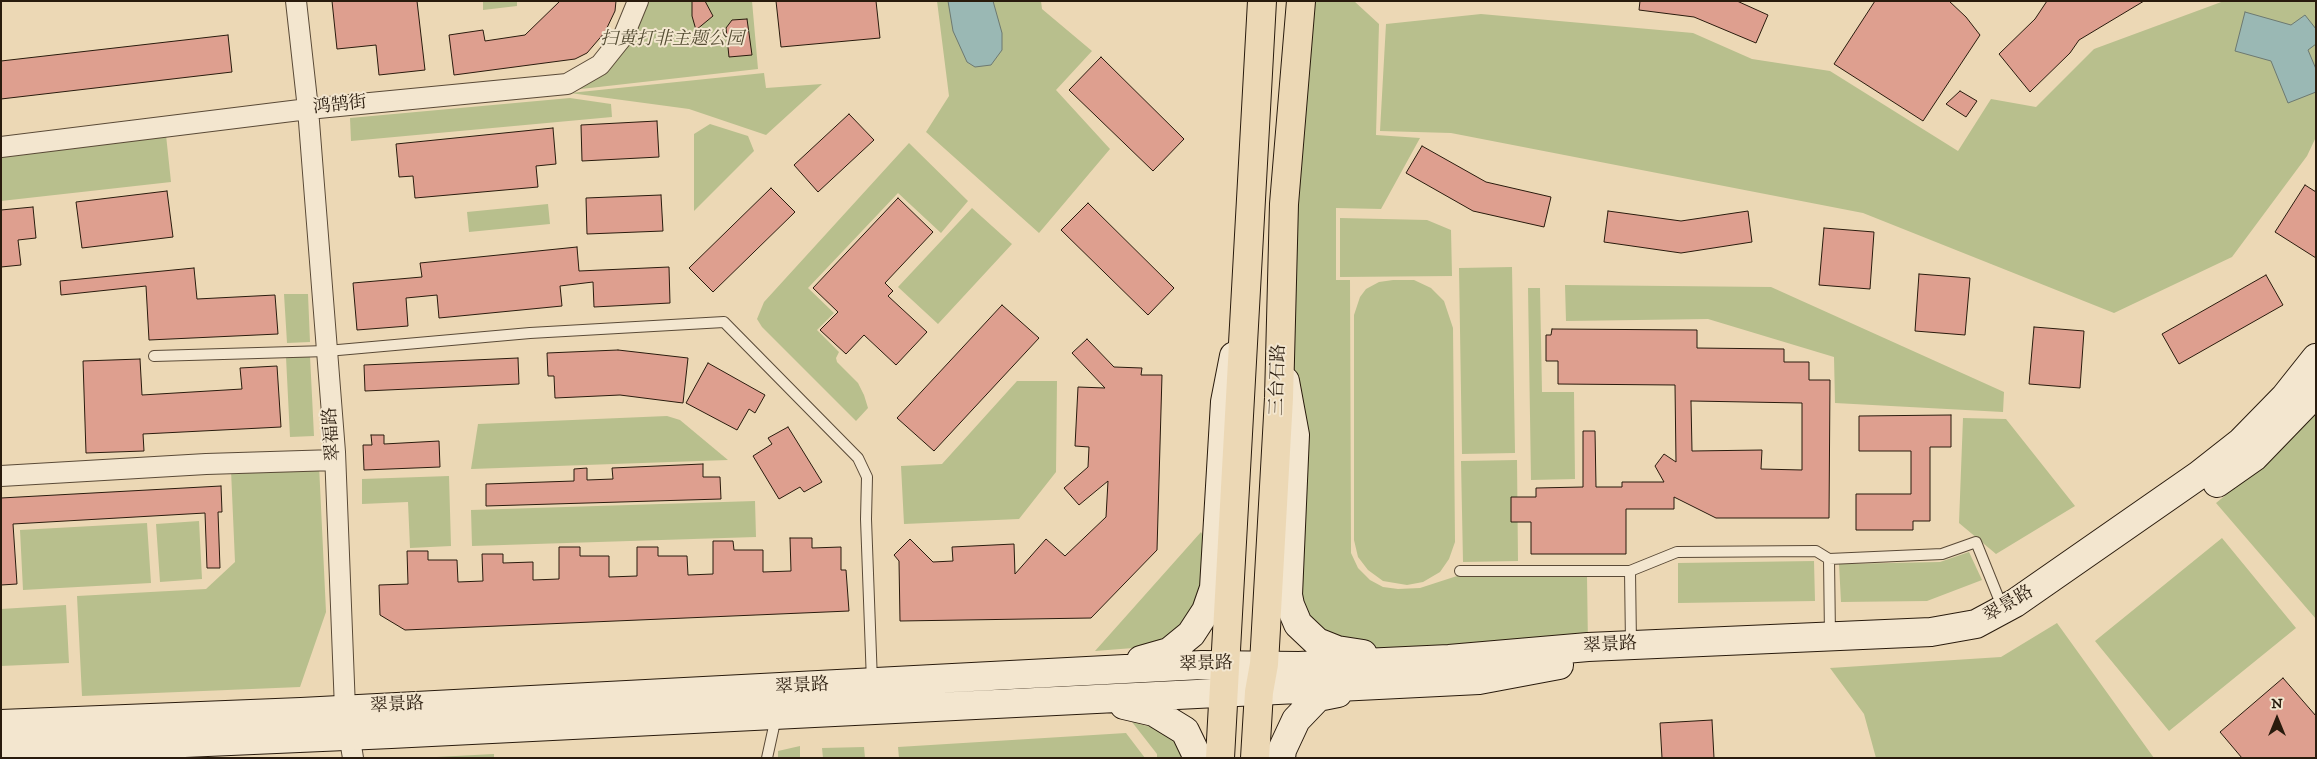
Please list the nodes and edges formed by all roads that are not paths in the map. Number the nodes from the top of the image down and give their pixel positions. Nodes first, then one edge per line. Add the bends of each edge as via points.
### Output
1 (296, 1) edge
2 (638, 1) edge
3 (1262, 1) edge
4 (1301, 1) edge
5 (308, 110) junction
6 (1, 148) edge
7 (1246, 301) junction
8 (1280, 347) junction
9 (327, 351) junction
10 (154, 356) dead end
11 (2316, 358) edge
12 (2316, 393) edge
13 (335, 460) junction
14 (1, 476) edge
15 (1829, 560) junction
16 (1460, 571) dead end
17 (1630, 571) junction
18 (2003, 609) junction
19 (1830, 636) junction
20 (1631, 645) junction
21 (1449, 659) junction
22 (1264, 664) junction
23 (1224, 665) junction
24 (1107, 669) junction
25 (872, 683) junction
26 (1382, 685) junction
27 (1259, 692) junction
28 (1223, 694) junction
29 (1098, 699) junction
30 (345, 708) junction
31 (777, 715) junction
32 (1, 724) edge
33 (351, 747) edge
34 (1, 751) edge
35 (767, 758) edge
36 (1198, 758) edge
37 (1220, 758) edge
38 (1255, 758) edge
39 (1281, 758) edge

1 - 5 street, 翠福路
2 - 5 street, 鸿鹄街 via 624,35 600,65 567,84
3 - 7 main road
4 - 8 main road, 三台石路 via 1284,204
5 - 6 street, 鸿鹄街
5 - 9 street, 翠福路
7 - 23 main road
7 - 24 main road via 1225,402 1214,588 1206,611 1191,634 1169,652
8 - 21 main road via 1295,435 1288,595 1298,624 1317,642 1337,650 1368,655
8 - 22 main road, 三台石路
9 - 10 lane
9 - 13 street, 翠福路
9 - 25 lane via 530,333 724,322 858,458 867,477
11 - 18 main road, 翠景路 via 2285,397 2234,448
12 - 26 main road, 翠景路 via 2254,457 2025,614 1985,635 1938,648 1564,664 1479,680
13 - 14 street
13 - 30 street, 翠福路
15 - 17 lane via 1816,551 1677,552
15 - 18 lane via 1942,554 1976,542
15 - 19 lane
16 - 17 lane
17 - 20 lane
18 - 19 main road, 翠景路 via 1976,624 1931,632
19 - 20 main road, 翠景路
20 - 21 main road, 翠景路
21 - 22 main road, 翠景路 via 1288,667
22 - 23 main road, 翠景路
22 - 27 main road, 三台石路
23 - 24 main road, 翠景路
23 - 28 main road
24 - 25 main road, 翠景路
25 - 30 main road, 翠景路
26 - 27 main road, 翠景路
26 - 39 main road via 1318,697 1296,720
27 - 28 main road, 翠景路
27 - 38 main road, 三台石路
28 - 29 main road, 翠景路
28 - 37 main road
29 - 31 main road, 翠景路
29 - 36 main road via 1154,712 1185,731
30 - 32 main road, 翠景路
30 - 33 street, 翠福路
31 - 33 main road, 翠景路
31 - 35 lane
33 - 34 main road, 翠景路

